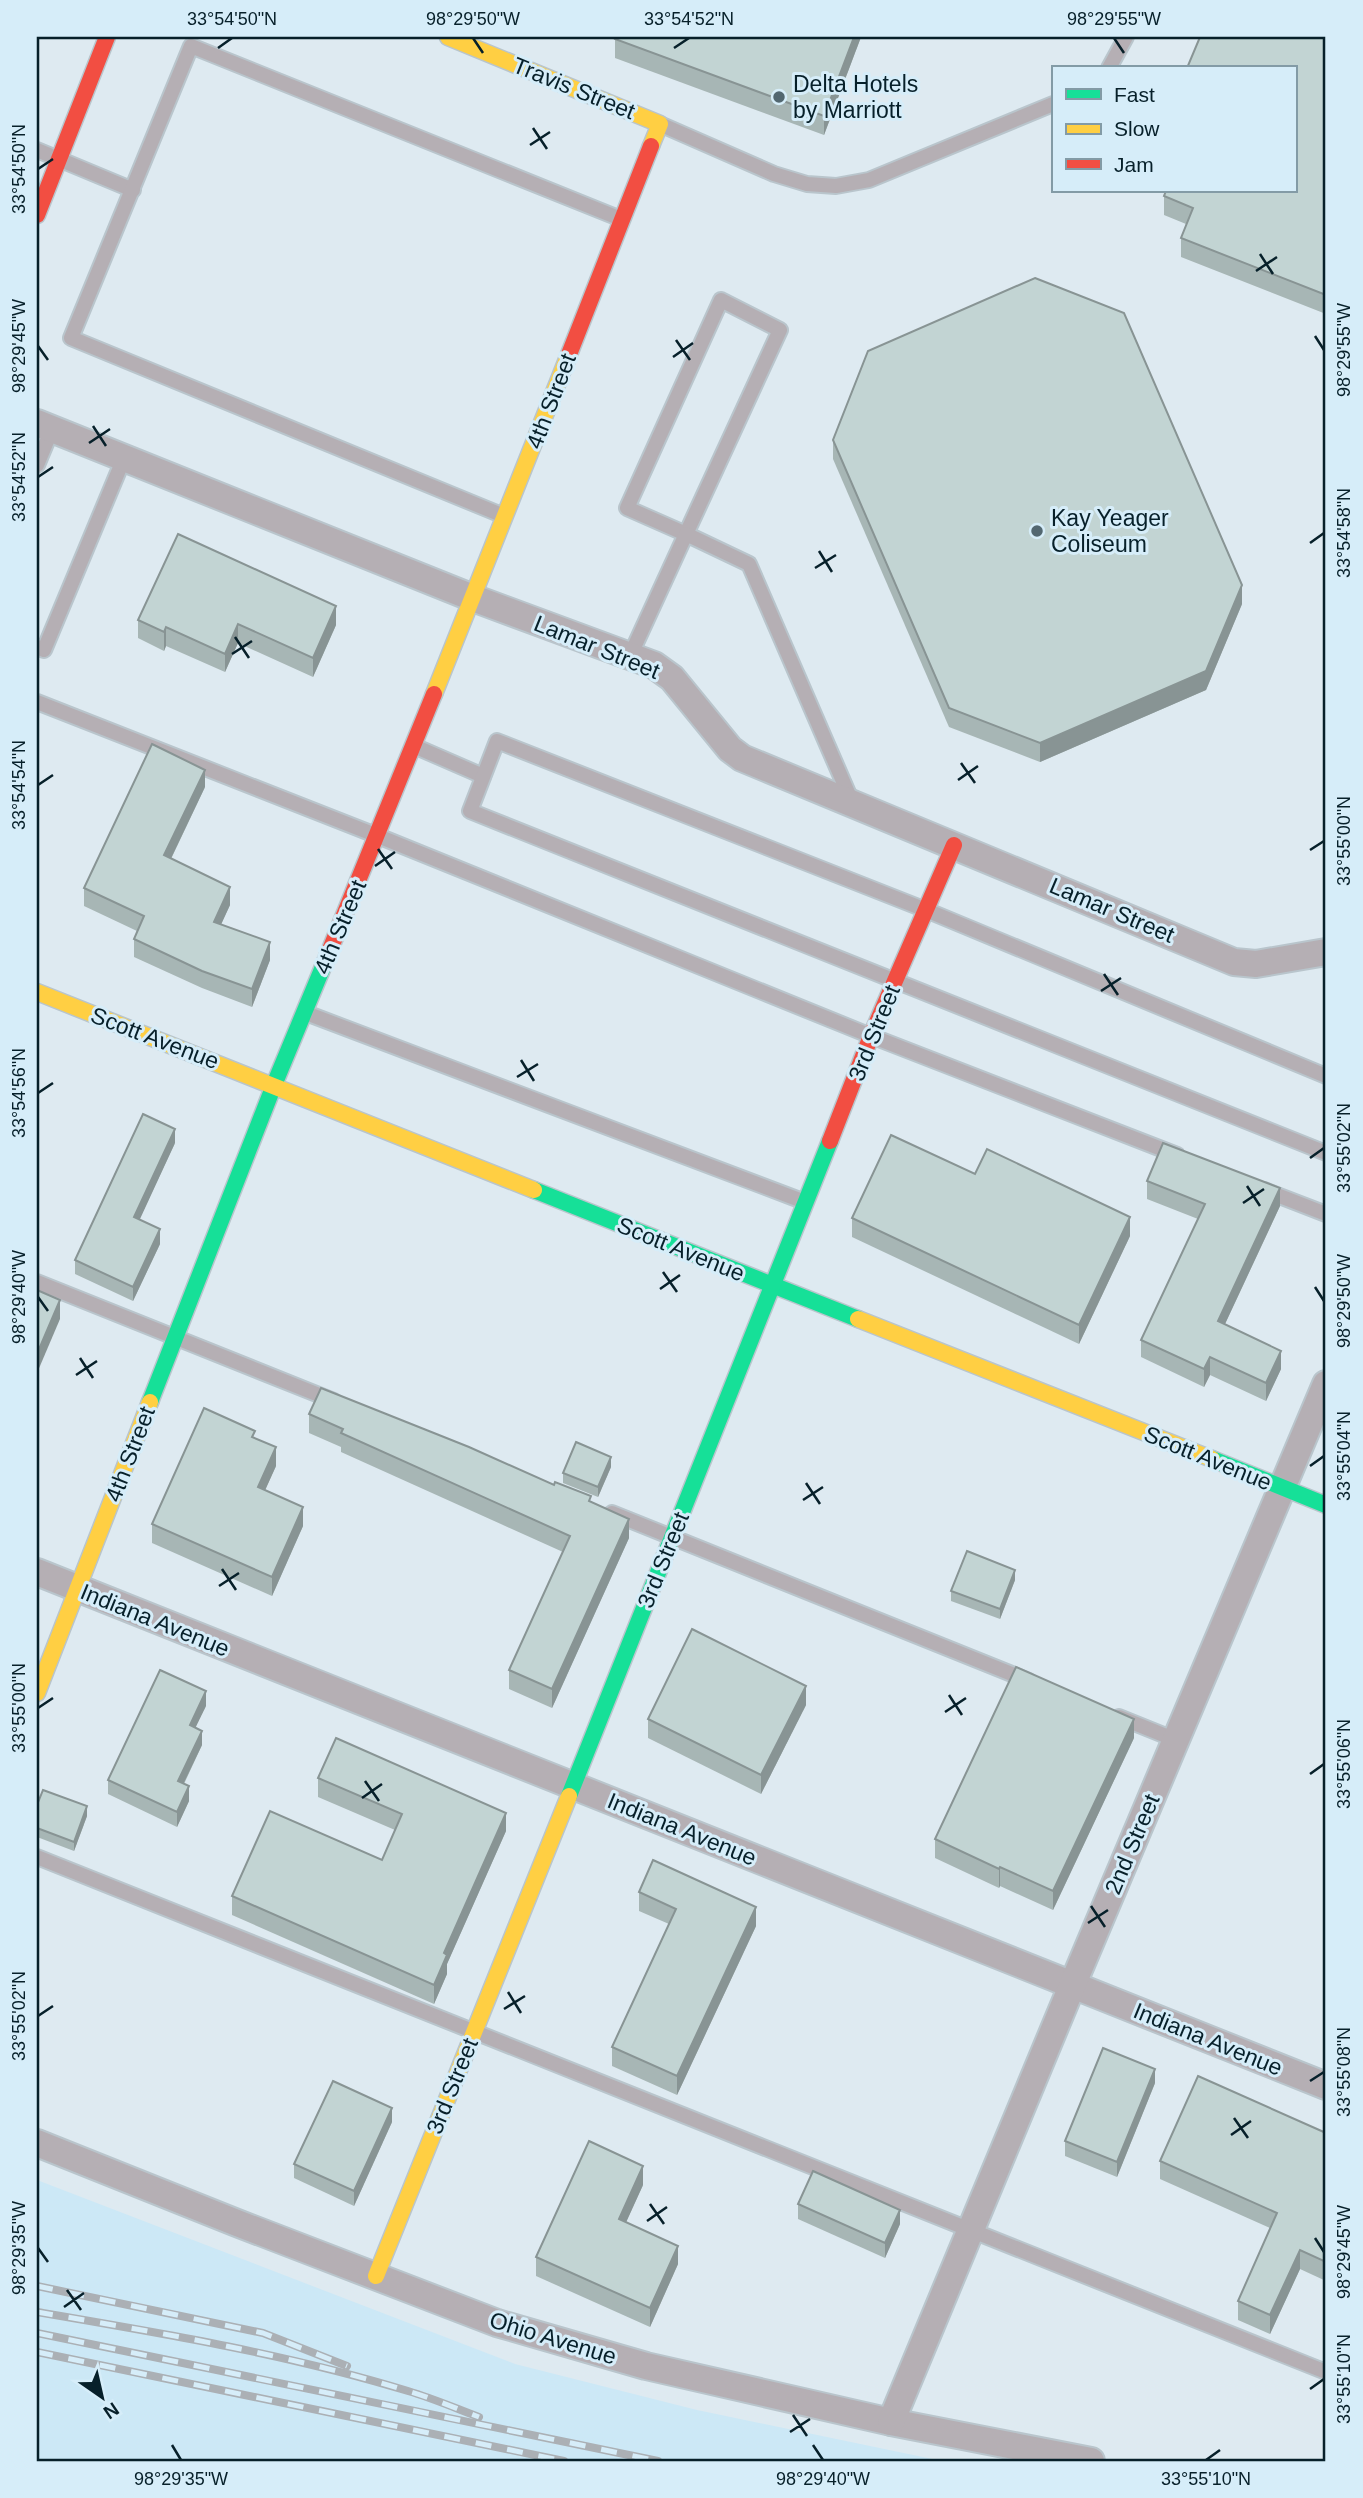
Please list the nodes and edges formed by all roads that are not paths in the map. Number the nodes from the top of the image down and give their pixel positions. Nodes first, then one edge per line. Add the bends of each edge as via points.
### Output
1 (107, 37) edge
2 (448, 37) edge
3 (1126, 37) edge
4 (483, 43) edge
5 (1110, 66) edge
6 (1052, 104) edge
7 (660, 124) junction
8 (37, 150) edge
9 (59, 158) junction
10 (133, 190) junction
11 (37, 215) edge
12 (623, 220) junction
13 (44, 426) edge
14 (124, 458) junction
15 (37, 465) edge
16 (506, 516) junction
17 (686, 534) junction
18 (474, 598) junction
19 (37, 647) edge
20 (630, 656) junction
21 (37, 702) edge
22 (414, 746) junction
23 (483, 776) junction
24 (852, 803) junction
25 (378, 836) junction
26 (954, 845) junction
27 (926, 910) junction
28 (1326, 952) edge
29 (894, 983) junction
30 (37, 992) edge
31 (304, 1013) junction
32 (871, 1036) junction
33 (1326, 1076) edge
34 (274, 1085) junction
35 (1326, 1153) edge
36 (1196, 1163) edge
37 (1248, 1183) edge
38 (806, 1203) junction
39 (1326, 1214) edge
40 (37, 1282) edge
41 (773, 1287) junction
42 (176, 1338) junction
43 (1326, 1384) edge
44 (354, 1409) edge
45 (1283, 1488) junction
46 (1326, 1505) edge
47 (596, 1507) edge
48 (672, 1538) junction
49 (37, 1573) edge
50 (77, 1589) junction
51 (1047, 1688) edge
52 (37, 1693) edge
53 (1112, 1714) edge
54 (1176, 1740) junction
55 (572, 1784) junction
56 (37, 1857) edge
57 (1072, 1986) junction
58 (473, 2032) junction
59 (1326, 2086) edge
60 (37, 2143) edge
61 (971, 2230) junction
62 (376, 2276) junction
63 (1326, 2372) edge
64 (891, 2421) junction
65 (1091, 2461) edge

1 - 9 street
2 - 4 street, Travis Street
3 - 5 lane
4 - 7 street, Travis Street
6 - 7 lane via 869,180 836,186 807,184 774,174
7 - 12 street, 4th Street
8 - 9 lane
9 - 10 lane
9 - 11 street
10 - 12 lane via 191,46
10 - 16 lane via 71,338
12 - 16 street, 4th Street
13 - 14 street, Lamar Street
13 - 15 lane
14 - 18 street, Lamar Street
14 - 19 lane via 44,650
16 - 18 street, 4th Street
17 - 17 lane via 780,330 721,300 628,508
17 - 20 lane
17 - 24 lane via 749,564
18 - 20 street, Lamar Street
18 - 22 street, 4th Street
20 - 24 street, Lamar Street via 672,678 741,758
21 - 25 lane
22 - 23 lane
22 - 25 street, 4th Street
23 - 27 lane via 497,741
23 - 29 lane via 470,811
24 - 26 street, Lamar Street
25 - 31 street, 4th Street
25 - 32 lane
26 - 27 street, 3rd Street
26 - 28 street, Lamar Street via 1234,962 1256,964
27 - 29 street, 3rd Street
27 - 33 lane
29 - 32 street, 3rd Street
29 - 35 lane
30 - 34 street, Scott Avenue
31 - 34 street, 4th Street
31 - 38 lane
32 - 36 lane
32 - 38 street, 3rd Street
34 - 41 street, Scott Avenue
34 - 42 street, 4th Street
37 - 39 lane
38 - 41 street, 3rd Street
40 - 42 lane
41 - 45 street, Scott Avenue
41 - 48 street, 3rd Street
42 - 44 lane
42 - 50 street, 4th Street
43 - 45 street, 2nd Street
45 - 46 street, Scott Avenue
45 - 54 street, 2nd Street
47 - 48 lane
48 - 51 lane
48 - 55 street, 3rd Street
49 - 50 street, Indiana Avenue
50 - 52 street, 4th Street
50 - 55 street, Indiana Avenue
53 - 54 lane
54 - 57 street, 2nd Street
55 - 57 street, Indiana Avenue
55 - 58 street, 3rd Street
56 - 58 lane
57 - 59 street, Indiana Avenue
57 - 61 street, 2nd Street
58 - 61 lane
58 - 62 street, 3rd Street
60 - 62 street, Ohio Avenue
61 - 63 lane
61 - 64 street, 2nd Street
62 - 64 street, Ohio Avenue via 497,2323 646,2366
64 - 65 street, Ohio Avenue

